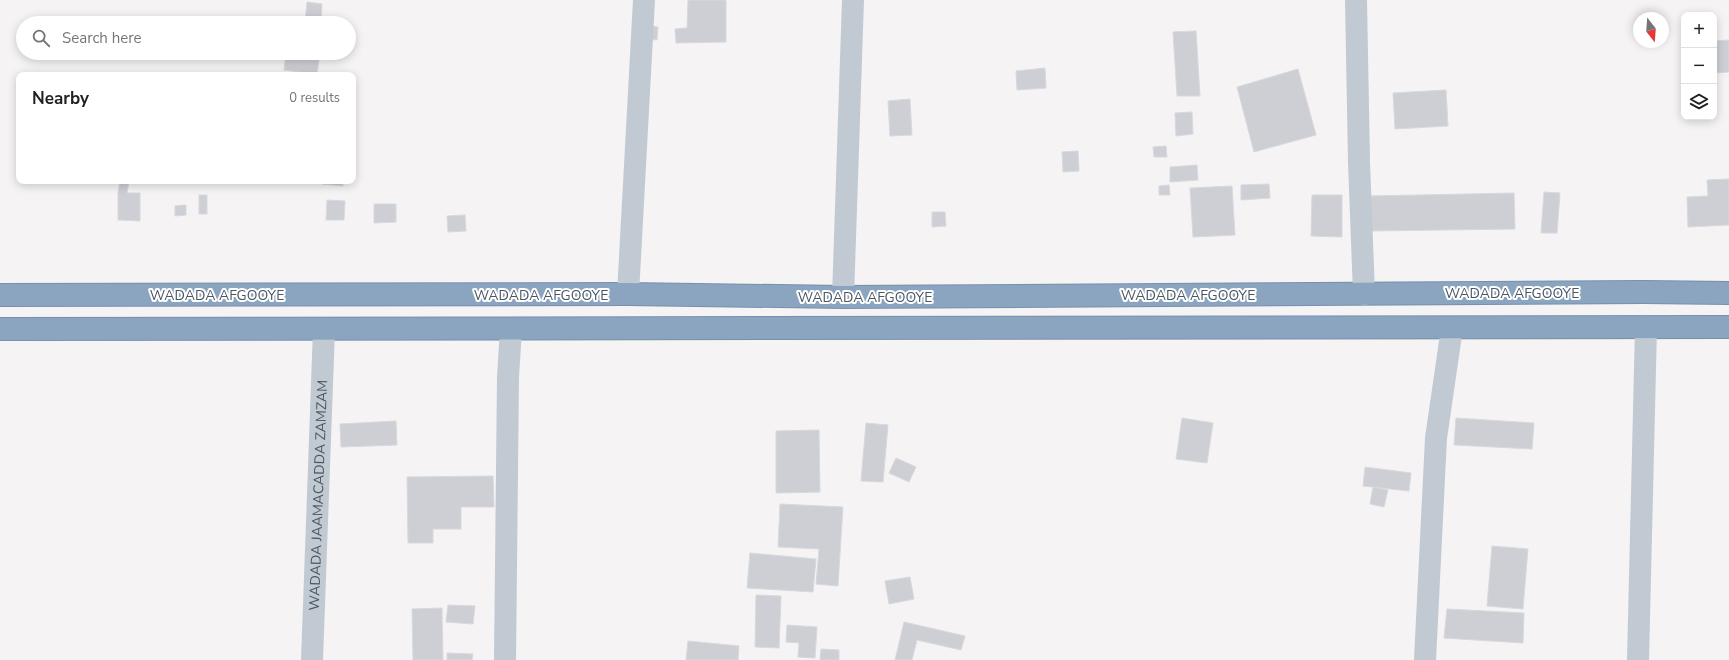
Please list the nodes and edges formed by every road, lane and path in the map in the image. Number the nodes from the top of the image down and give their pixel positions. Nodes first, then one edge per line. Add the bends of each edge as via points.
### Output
1 (644, 0) edge
2 (853, 0) edge
3 (1356, 0) edge
4 (1729, 293) edge
5 (628, 294) junction
6 (1364, 294) junction
7 (0, 295) edge
8 (843, 298) junction
9 (1646, 327) junction
10 (1729, 327) edge
11 (1452, 328) junction
12 (0, 329) edge
13 (324, 329) junction
14 (511, 329) junction
15 (312, 660) edge
16 (505, 660) edge
17 (1425, 660) edge
18 (1638, 660) edge

1 - 5 street
2 - 8 street
3 - 6 street
4 - 6 highway, WADADA AFGOOYE
5 - 7 highway, WADADA AFGOOYE
5 - 8 highway, WADADA AFGOOYE
6 - 8 highway, WADADA AFGOOYE
9 - 10 highway
9 - 11 highway
9 - 18 street
11 - 14 highway
11 - 17 street via 1436,438
12 - 13 highway
13 - 14 highway
13 - 15 street, WADADA JAAMACADDA ZAMZAM
14 - 16 street via 508,377

